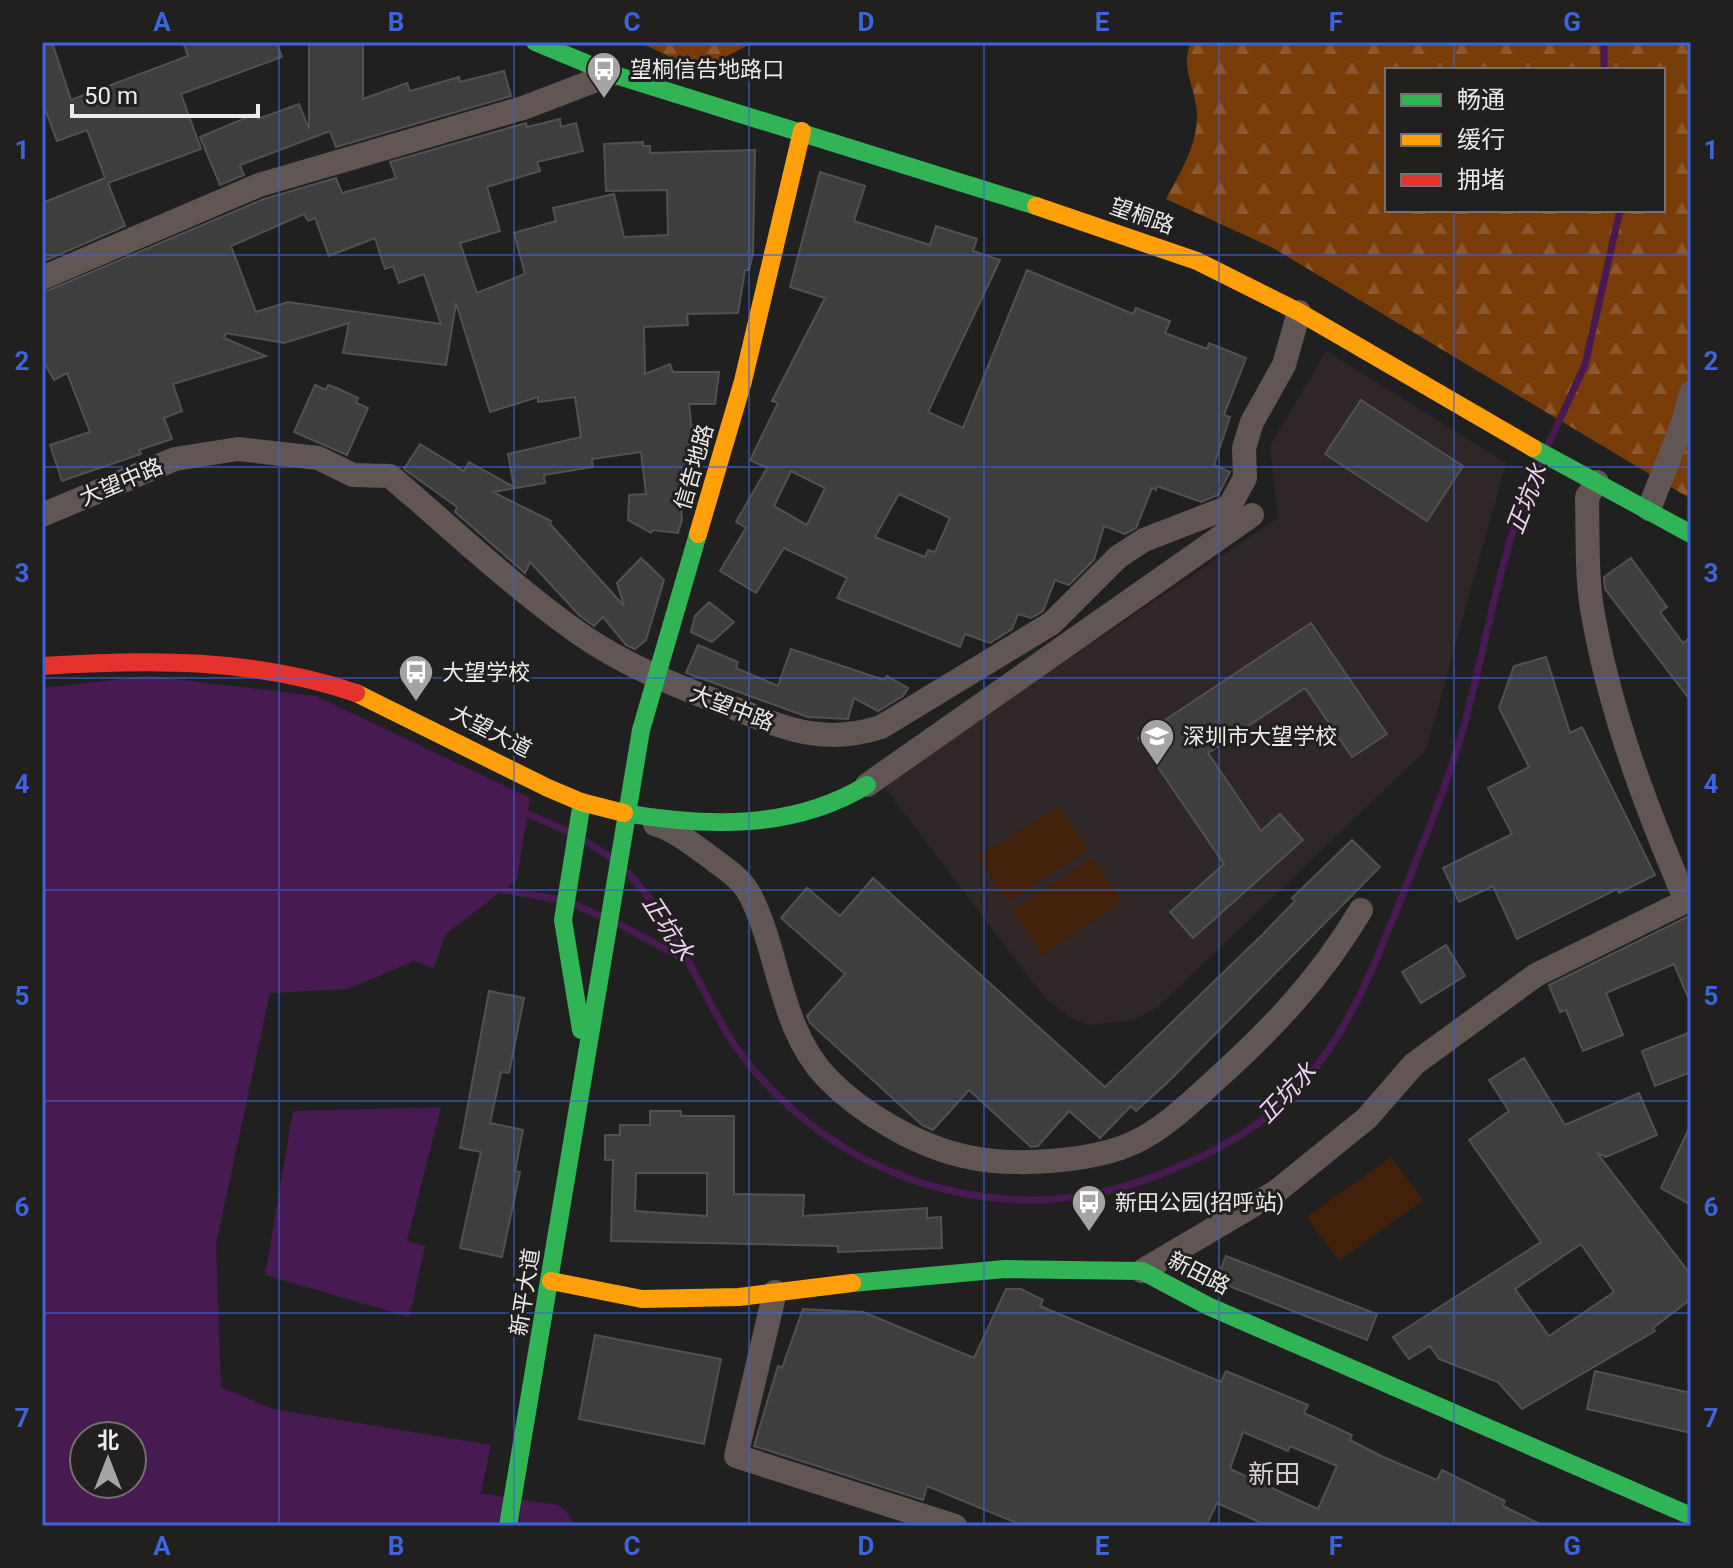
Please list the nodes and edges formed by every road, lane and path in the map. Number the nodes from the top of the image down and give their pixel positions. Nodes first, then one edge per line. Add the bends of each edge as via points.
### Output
1 (535, 42) edge
2 (612, 74) junction
3 (802, 131) junction
4 (42, 278) edge
5 (1299, 312) junction
6 (1691, 393) edge
7 (1597, 482) junction
8 (1649, 509) junction
9 (42, 515) edge
10 (1252, 515) dead end
11 (1691, 534) edge
12 (42, 666) edge
13 (654, 677) junction
14 (867, 785) joint
15 (582, 802) junction
16 (626, 826) junction
17 (1688, 905) edge
18 (1361, 910) dead end
19 (587, 1065) junction
20 (1142, 1271) junction
21 (551, 1281) junction
22 (775, 1292) junction
23 (1691, 1516) edge
24 (508, 1526) edge
25 (955, 1526) edge

1 - 2 street, 望桐路
2 - 3 street, 望桐路
2 - 4 street via 523,108 259,185
3 - 5 street, 望桐路 via 1197,261
3 - 13 street, 信告地路 via 743,381
5 - 7 street, 望桐路
5 - 13 street, 大望中路 via 1284,365 1252,422 1244,448 1245,478 1229,507 1144,540 1118,557 1052,623 881,727 854,736 786,729
6 - 8 street
7 - 8 street, 望桐路
7 - 17 street via 1587,497 1593,618 1641,791
8 - 11 street, 望桐路
9 - 13 street, 大望中路 via 175,459 238,449 318,458 353,475 390,476 577,632
10 - 14 street
12 - 15 street, 大望大道 via 206,661 326,683 385,704
13 - 16 street, 信告地路
14 - 16 street, 大望大道 via 839,804 794,819
15 - 16 street, 大望大道
15 - 19 street, 新平大道 via 564,898
16 - 18 street via 672,829 750,893 789,1013 826,1077 892,1126 968,1157 1093,1155 1135,1142 1198,1096 1277,1024 1331,960
16 - 19 street, 新平大道
17 - 20 street via 1536,975 1414,1064 1367,1118 1277,1191
19 - 21 street, 新平大道
20 - 22 street, 新田路 via 1005,1269
20 - 23 street, 新田路 via 1208,1306
21 - 22 street, 新田路 via 642,1299
21 - 24 street, 新平大道
22 - 25 street via 736,1456

